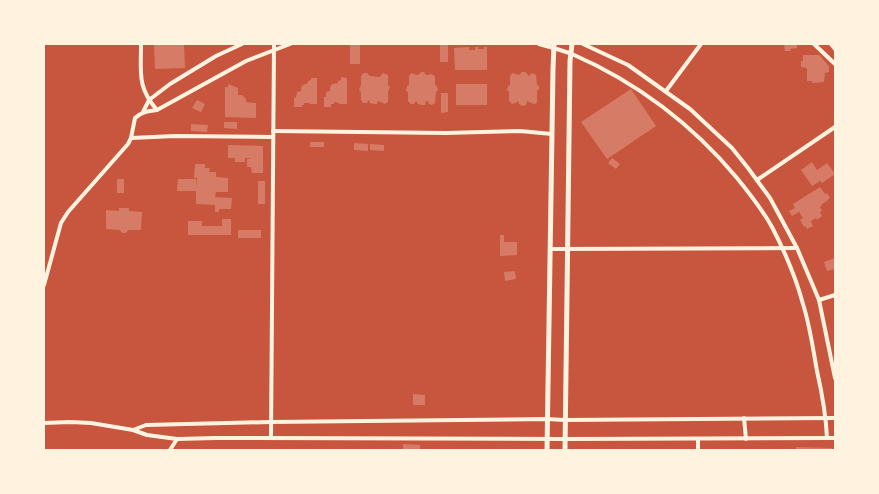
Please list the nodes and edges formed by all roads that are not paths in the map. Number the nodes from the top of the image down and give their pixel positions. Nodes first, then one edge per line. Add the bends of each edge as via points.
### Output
1 (141, 44) edge
2 (242, 44) edge
3 (274, 44) edge
4 (290, 44) edge
5 (539, 44) edge
6 (572, 44) edge
7 (583, 44) edge
8 (701, 44) edge
9 (814, 44) edge
10 (831, 44) edge
11 (554, 46) edge
12 (835, 49) edge
13 (274, 50) junction
14 (570, 53) junction
15 (835, 64) edge
16 (666, 91) junction
17 (149, 100) junction
18 (158, 110) junction
19 (143, 112) junction
20 (835, 127) edge
21 (273, 130) junction
22 (552, 134) junction
23 (273, 137) junction
24 (131, 138) junction
25 (757, 180) junction
26 (797, 248) junction
27 (551, 249) junction
28 (782, 249) junction
29 (568, 250) junction
30 (44, 285) edge
31 (835, 295) edge
32 (819, 300) junction
33 (835, 378) edge
34 (744, 418) junction
35 (826, 418) junction
36 (835, 418) edge
37 (547, 419) junction
38 (564, 420) junction
39 (270, 422) junction
40 (44, 423) edge
41 (133, 430) junction
42 (271, 438) junction
43 (746, 438) junction
44 (828, 438) junction
45 (835, 438) edge
46 (177, 439) junction
47 (547, 439) junction
48 (565, 439) junction
49 (698, 439) junction
50 (170, 450) edge
51 (547, 450) edge
52 (565, 450) edge
53 (698, 450) edge

1 - 17 street via 142,84
2 - 17 street via 216,56
3 - 13 street
4 - 13 street
5 - 11 street
6 - 14 street
7 - 16 street via 628,65
8 - 16 street
9 - 15 street
10 - 12 street
11 - 14 street
11 - 22 street
13 - 18 street via 246,61
13 - 21 street
14 - 28 street via 647,94 680,120 718,156 759,205
14 - 29 street
16 - 25 street via 732,148
17 - 18 street
17 - 19 street
18 - 19 street
19 - 24 street via 135,118
20 - 25 street
21 - 22 street
21 - 23 street
22 - 27 street
23 - 24 street
23 - 39 street
24 - 30 street via 61,223
25 - 26 street
26 - 28 street
26 - 32 street
27 - 29 street
27 - 37 street
28 - 29 street
28 - 35 street via 804,306
29 - 38 street
31 - 32 street
32 - 33 street
34 - 35 street
34 - 38 street
34 - 43 street
35 - 36 street
35 - 44 street
37 - 38 street
37 - 39 street
37 - 47 street
38 - 48 street
39 - 41 street via 146,425
39 - 42 street
40 - 41 street via 91,423
41 - 46 street
42 - 46 street
42 - 47 street
43 - 44 street
43 - 49 street
44 - 45 street
46 - 50 street
47 - 48 street
47 - 51 street
48 - 49 street
48 - 52 street
49 - 53 street

